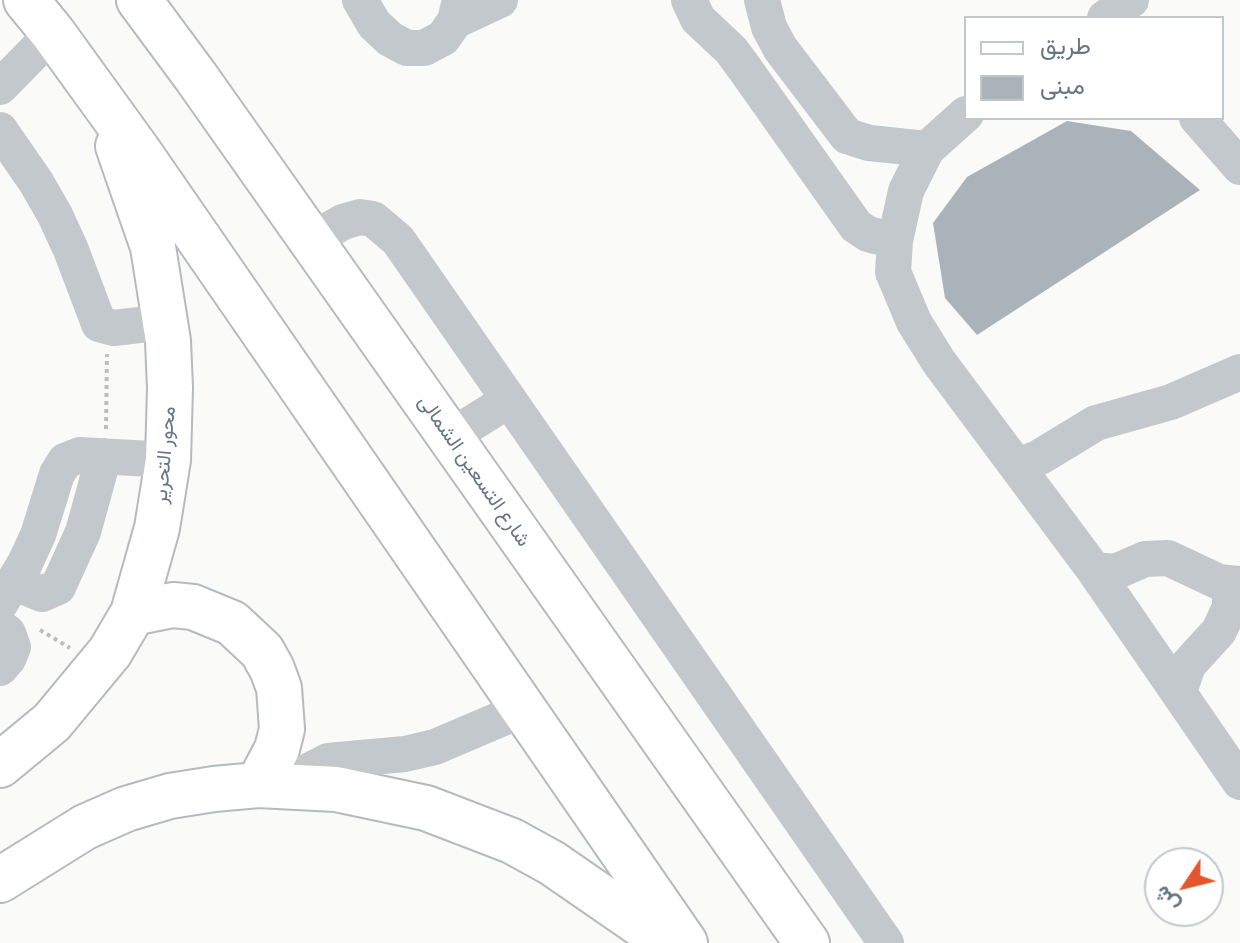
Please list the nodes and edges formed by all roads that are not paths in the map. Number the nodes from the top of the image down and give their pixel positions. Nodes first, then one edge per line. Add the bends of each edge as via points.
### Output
1 (26, 0) edge
2 (139, 0) edge
3 (360, 0) edge
4 (500, 0) edge
5 (689, 0) edge
6 (762, 0) edge
7 (1131, 0) edge
8 (458, 10) edge
9 (1108, 16) edge
10 (53, 33) junction
11 (0, 87) edge
12 (102, 99) junction
13 (964, 116) edge
14 (1199, 120) edge
15 (0, 130) edge
16 (927, 149) junction
17 (1240, 167) edge
18 (311, 240) junction
19 (895, 241) junction
20 (165, 322) junction
21 (1240, 372) edge
22 (509, 400) junction
23 (450, 437) junction
24 (168, 460) junction
25 (1019, 466) junction
26 (1094, 570) junction
27 (1235, 584) edge
28 (7, 593) edge
29 (133, 613) junction
30 (17, 627) edge
31 (0, 668) edge
32 (1179, 692) junction
33 (524, 709) junction
34 (0, 765) edge
35 (1240, 782) edge
36 (274, 785) junction
37 (0, 880) edge
38 (668, 943) edge
39 (685, 943) edge
40 (807, 943) edge
41 (886, 943) edge

1 - 10 main road
2 - 18 main road, شارع التسعين الشمالى
3 - 8 street via 374,24 407,48 424,48 443,38
4 - 8 street
5 - 19 street via 698,19 745,69 856,226
6 - 16 street via 780,48 847,136
7 - 9 street
10 - 11 street
10 - 12 main road
12 - 20 main road, محور التحرير via 153,247
12 - 33 main road
13 - 16 street
14 - 17 street
15 - 20 street via 55,215 99,324
16 - 19 street via 906,191
18 - 22 street via 360,217 385,228
18 - 23 main road, شارع التسعين الشمالى
19 - 25 street via 893,272 914,322
20 - 24 main road, محور التحرير
21 - 25 street via 1171,402 1096,423
22 - 23 street
22 - 41 street
23 - 40 main road, شارع التسعين الشمالى
24 - 28 street via 104,456 83,532 58,587 42,594
24 - 29 main road, محور التحرير via 157,528
25 - 26 street
26 - 27 street via 1115,572 1145,559 1168,558
26 - 32 street
27 - 32 street via 1219,631 1188,665
29 - 34 main road, محور التحرير via 100,666 52,722
29 - 36 main road via 173,605 203,610 232,623 262,651 279,688 282,729 273,759
30 - 31 street via 8,633 13,647
32 - 35 street
33 - 36 street via 435,747 328,761
33 - 39 main road
36 - 37 main road via 170,796 126,809 85,827
36 - 38 main road via 381,796 470,823 552,863

